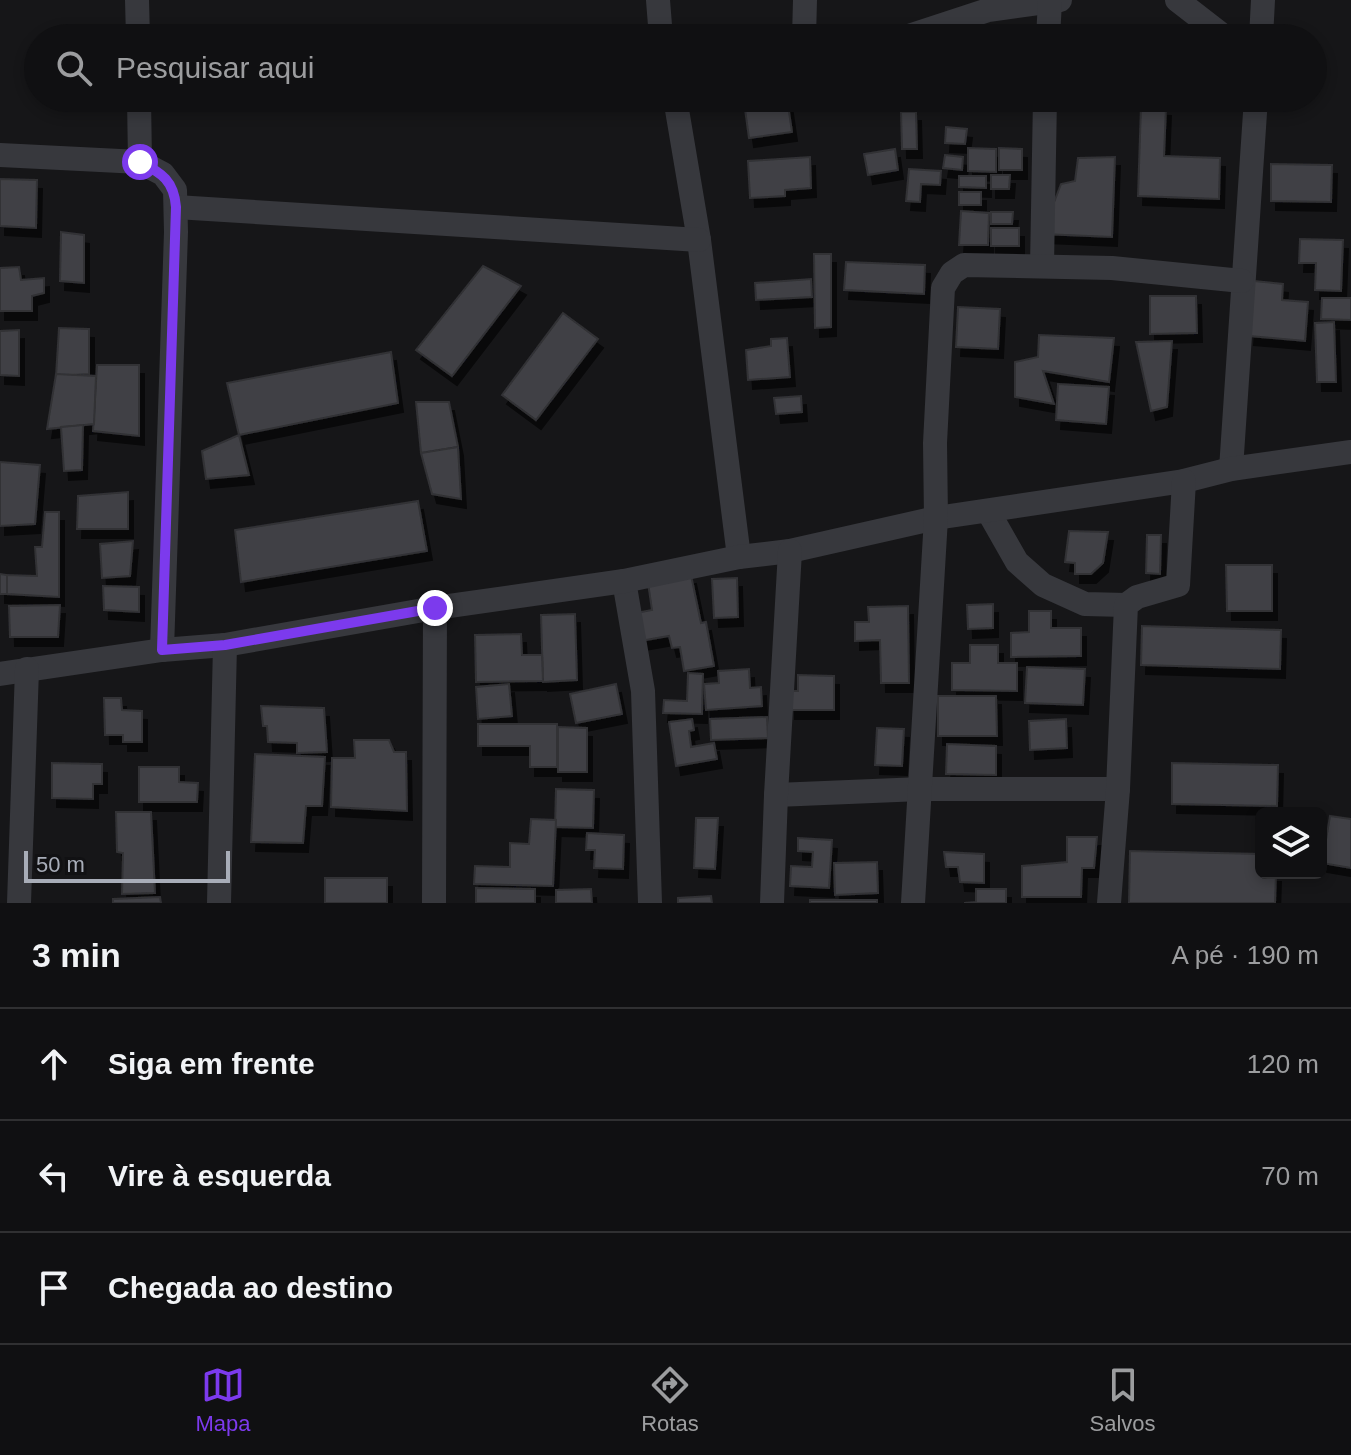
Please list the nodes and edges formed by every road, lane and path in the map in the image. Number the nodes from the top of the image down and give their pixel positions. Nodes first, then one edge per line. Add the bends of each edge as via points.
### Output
1 (137, 0) edge
2 (658, 0) edge
3 (805, 0) edge
4 (1177, 0) edge
5 (1263, 0) edge
6 (1055, 1) edge
7 (988, 5) edge
8 (138, 24) edge
9 (660, 24) edge
10 (804, 24) edge
11 (939, 24) edge
12 (1051, 24) edge
13 (1208, 24) edge
14 (1262, 24) edge
15 (139, 112) edge
16 (682, 112) edge
17 (1045, 112) edge
18 (1255, 112) edge
19 (0, 155) edge
20 (140, 162) junction
21 (176, 207) junction
22 (699, 240) junction
23 (1042, 266) junction
24 (1242, 281) junction
25 (1351, 452) edge
26 (1231, 469) junction
27 (1184, 481) junction
28 (988, 511) junction
29 (936, 518) junction
30 (790, 551) junction
31 (739, 557) junction
32 (624, 581) junction
33 (1126, 605) junction
34 (435, 608) junction
35 (225, 645) junction
36 (162, 650) junction
37 (27, 669) junction
38 (0, 674) edge
39 (921, 789) junction
40 (1118, 789) junction
41 (776, 795) junction
42 (19, 903) edge
43 (219, 903) edge
44 (434, 903) edge
45 (650, 903) edge
46 (772, 903) edge
47 (913, 903) edge
48 (1109, 903) edge

1 - 8 street
2 - 9 street
3 - 10 street
4 - 13 street
5 - 14 street
6 - 7 street
6 - 12 street
7 - 11 street
15 - 20 street
16 - 22 street
17 - 23 street
18 - 24 street
19 - 20 street
20 - 21 street via 163,174 175,190
21 - 22 street
21 - 36 street
22 - 31 street
23 - 24 street
23 - 29 street via 964,265 943,288
24 - 26 street
25 - 26 street
26 - 27 street
27 - 28 street
27 - 33 street via 1178,585
28 - 29 street
28 - 33 street via 1017,562 1043,585 1085,604
29 - 30 street
29 - 39 street
30 - 31 street
30 - 41 street
31 - 32 street
32 - 34 street
32 - 45 street via 643,691
33 - 40 street
34 - 35 street
34 - 44 street
35 - 36 street
35 - 43 street
36 - 37 street
37 - 38 street
37 - 42 street
39 - 40 street
39 - 41 street
39 - 47 street
40 - 48 street
41 - 46 street

